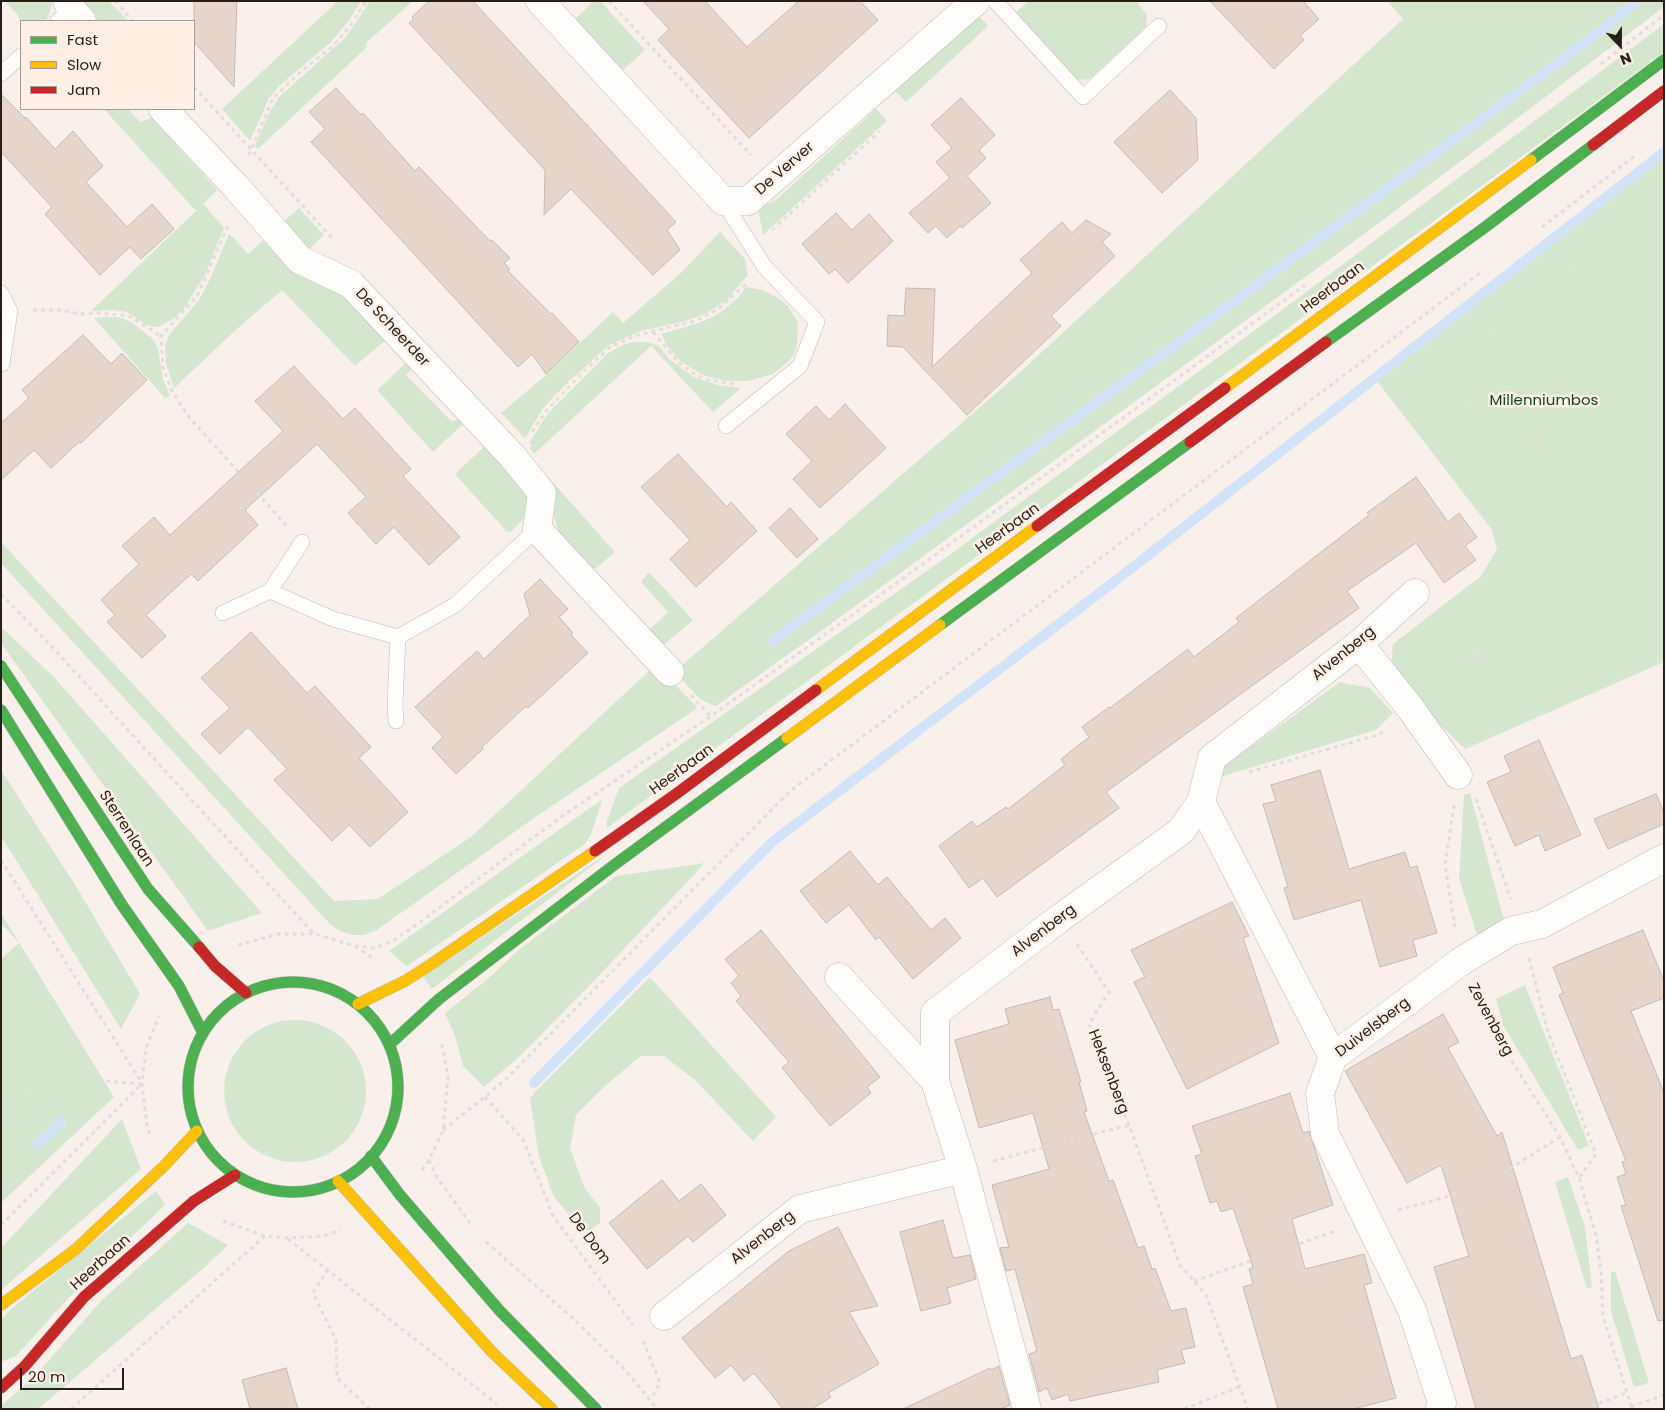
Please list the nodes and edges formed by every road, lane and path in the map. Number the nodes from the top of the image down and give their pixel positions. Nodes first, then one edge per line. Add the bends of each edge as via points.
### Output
1 (115, 1) edge
2 (366, 1) edge
3 (540, 1) edge
4 (609, 1) edge
5 (976, 1) edge
6 (996, 1) edge
7 (1664, 15) edge
8 (132, 20) edge
9 (1160, 26) dead end
10 (20, 57) edge
11 (1664, 60) edge
12 (1595, 69) dead end
13 (1, 74) edge
14 (195, 87) edge
15 (1664, 91) edge
16 (164, 110) edge
17 (251, 148) junction
18 (1640, 152) dead end
19 (774, 179) junction
20 (237, 188) junction
21 (723, 201) junction
22 (1664, 202) edge
23 (1538, 230) dead end
24 (764, 266) junction
25 (1482, 272) dead end
26 (351, 284) junction
27 (1306, 285) dead end
28 (1, 293) edge
29 (10, 311) junction
30 (1664, 320) edge
31 (653, 332) junction
32 (161, 336) junction
33 (2, 364) edge
34 (780, 382) junction
35 (726, 426) dead end
36 (1539, 442) junction
37 (513, 457) junction
38 (537, 529) junction
39 (302, 542) joint
40 (270, 591) junction
41 (1415, 593) dead end
42 (1, 594) edge
43 (1664, 608) edge
44 (223, 613) dead end
45 (398, 637) junction
46 (1359, 644) junction
47 (1475, 656) junction
48 (1, 666) edge
49 (670, 672) dead end
50 (1411, 709) junction
51 (1, 710) edge
52 (396, 721) dead end
53 (1458, 775) junction
54 (1203, 793) junction
55 (1664, 858) edge
56 (1, 860) edge
57 (1, 868) edge
58 (7, 869) junction
59 (1060, 918) junction
60 (1521, 929) junction
61 (315, 934) dead end
62 (355, 946) dead end
63 (1460, 962) junction
64 (839, 977) dead end
65 (246, 993) junction
66 (358, 1004) junction
67 (203, 1033) junction
68 (390, 1044) junction
69 (1333, 1057) junction
70 (936, 1081) junction
71 (142, 1084) junction
72 (485, 1097) junction
73 (1, 1118) edge
74 (1128, 1125) junction
75 (443, 1130) dead end
76 (197, 1131) junction
77 (1560, 1137) junction
78 (371, 1156) junction
79 (429, 1160) dead end
80 (963, 1169) junction
81 (234, 1175) junction
82 (1579, 1178) junction
83 (338, 1182) junction
84 (1367, 1219) junction
85 (1, 1225) edge
86 (474, 1229) dead end
87 (479, 1237) dead end
88 (328, 1269) junction
89 (1194, 1282) junction
90 (1, 1305) edge
91 (664, 1316) dead end
92 (634, 1327) dead end
93 (640, 1335) dead end
94 (1239, 1387) junction
95 (1, 1388) edge
96 (1626, 1393) junction
97 (1664, 1395) edge
98 (651, 1399) junction
99 (1631, 1408) edge
100 (71, 1409) edge
101 (370, 1409) edge
102 (503, 1409) edge
103 (552, 1409) edge
104 (596, 1409) edge
105 (657, 1409) edge
106 (1027, 1409) edge
107 (1184, 1409) edge
108 (1248, 1409) edge
109 (1440, 1409) edge
110 (1584, 1409) edge

1 - 8 path
2 - 17 path via 333,46 273,98
3 - 21 street
4 - 19 path
5 - 19 street, De Verver
6 - 9 lane via 1083,97
7 - 12 path
10 - 13 lane
11 - 66 main road, Heerbaan via 676,794 430,965
14 - 17 path
15 - 68 main road via 1484,228 614,865 439,999
16 - 20 street, De Scheerder
17 - 20 path
17 - 26 path via 344,251
18 - 23 path
19 - 21 street, De Verver via 748,201
20 - 26 street, De Scheerder via 300,260
20 - 32 path via 227,231 198,296
21 - 24 lane
22 - 36 path via 1462,351 1456,371 1457,387 1490,439 1504,448
24 - 31 path via 717,310 695,321
24 - 34 lane via 817,322 800,366
25 - 72 path via 789,792
26 - 37 street, De Scheerder
27 - 62 path via 887,590 561,817 416,926 375,948
28 - 29 lane
29 - 32 path via 60,310 129,316
29 - 33 lane
30 - 36 path via 1641,327 1537,403 1535,413
31 - 34 path via 679,364 696,375 727,384
31 - 37 path via 634,336 609,348 546,411
32 - 39 path via 163,367 171,389 188,416
34 - 35 lane
36 - 47 path via 1554,556 1550,581 1532,607
37 - 38 street, De Scheerder via 542,493
38 - 45 lane via 455,605
38 - 49 street
39 - 40 lane
40 - 44 lane
40 - 45 lane via 333,619
41 - 46 street, Alvenberg
42 - 61 path
43 - 47 path via 1540,664 1505,667
45 - 52 lane
46 - 50 street
46 - 54 street, Alvenberg via 1212,758
47 - 50 path
48 - 65 main road, Sterrenlaan via 148,889 215,966
50 - 53 street
50 - 54 path via 1380,734
51 - 67 main road via 122,905 179,986
53 - 60 path via 1472,788
53 - 63 path, Zevenberg via 1445,865
54 - 59 street, Alvenberg via 1181,831
54 - 69 street
55 - 60 street, Duivelsberg via 1542,924
56 - 58 path
57 - 58 path
58 - 71 path
59 - 70 street, Alvenberg via 936,1013
59 - 74 path, Heksenberg via 1109,992 1088,1024
60 - 63 street, Duivelsberg via 1511,931
60 - 82 path via 1548,1032 1596,1154
63 - 69 street, Duivelsberg
63 - 77 path, Zevenberg via 1494,1033
64 - 70 street, Alvenberg
65 - 66 main road via 280,982 316,984
65 - 67 main road via 221,1010
66 - 68 main road via 373,1018
67 - 76 main road via 190,1064 188,1098
68 - 78 main road via 399,1078 396,1113 382,1145
69 - 84 street, Duivelsberg via 1320,1093 1325,1134
70 - 80 street, Alvenberg
71 - 73 path via 64,1077 28,1089
71 - 85 path
72 - 75 path
72 - 92 path, De Dom via 524,1141 553,1216
74 - 80 path, Heksenberg
74 - 89 path, Heksenberg via 1180,1265
76 - 81 main road via 213,1155
76 - 90 main road, Heerbaan via 76,1249
77 - 82 path, Zevenberg
77 - 84 path via 1479,1188
78 - 83 main road via 358,1170
78 - 104 main road via 400,1195 494,1304
79 - 86 path via 437,1177
80 - 91 street, Alvenberg via 800,1209
80 - 106 street, Alvenberg
81 - 83 main road via 264,1188 297,1193
81 - 95 main road, Heerbaan via 194,1201 84,1297 25,1366
82 - 96 path, Zevenberg via 1596,1235 1603,1316
83 - 103 main road via 492,1352
84 - 89 path
84 - 109 street, Duivelsberg via 1412,1310 1442,1403
87 - 98 path via 577,1322
88 - 100 path via 288,1238 265,1236
88 - 101 path via 313,1293 336,1340 337,1378
88 - 102 path
89 - 94 path, Heksenberg via 1206,1295
93 - 98 path via 660,1383
94 - 107 path
94 - 108 path, Heksenberg
96 - 99 path, Zevenberg
96 - 110 path
97 - 99 path
98 - 105 path

